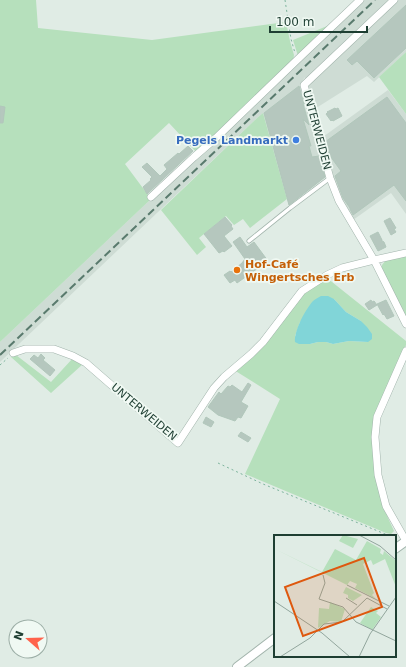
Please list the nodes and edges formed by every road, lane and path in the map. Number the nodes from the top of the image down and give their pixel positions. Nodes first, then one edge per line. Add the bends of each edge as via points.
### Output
1 (285, 0) edge
2 (360, 0) edge
3 (394, 0) edge
4 (296, 60) junction
5 (330, 178) junction
6 (151, 197) dead end
7 (249, 241) dead end
8 (406, 253) edge
9 (374, 260) junction
10 (406, 324) edge
11 (406, 351) edge
12 (13, 353) joint
13 (0, 365) edge
14 (218, 463) dead end
15 (388, 535) edge
16 (405, 539) edge
17 (396, 548) edge
18 (274, 639) edge
19 (237, 667) edge

1 - 4 path
2 - 4 street
3 - 5 street, UNTERWEIDEN via 304,85
4 - 6 street
5 - 7 lane, UNTERWEIDEN
5 - 9 street, UNTERWEIDEN via 339,201
8 - 9 street, UNTERWEIDEN
9 - 10 street, UNTERWEIDEN
9 - 12 street, UNTERWEIDEN via 342,268 302,291 263,342 214,388 178,443 86,363 54,349 25,349
11 - 16 street via 378,417 375,437 378,475 386,506
12 - 13 path
14 - 15 path
16 - 17 street
18 - 19 street

